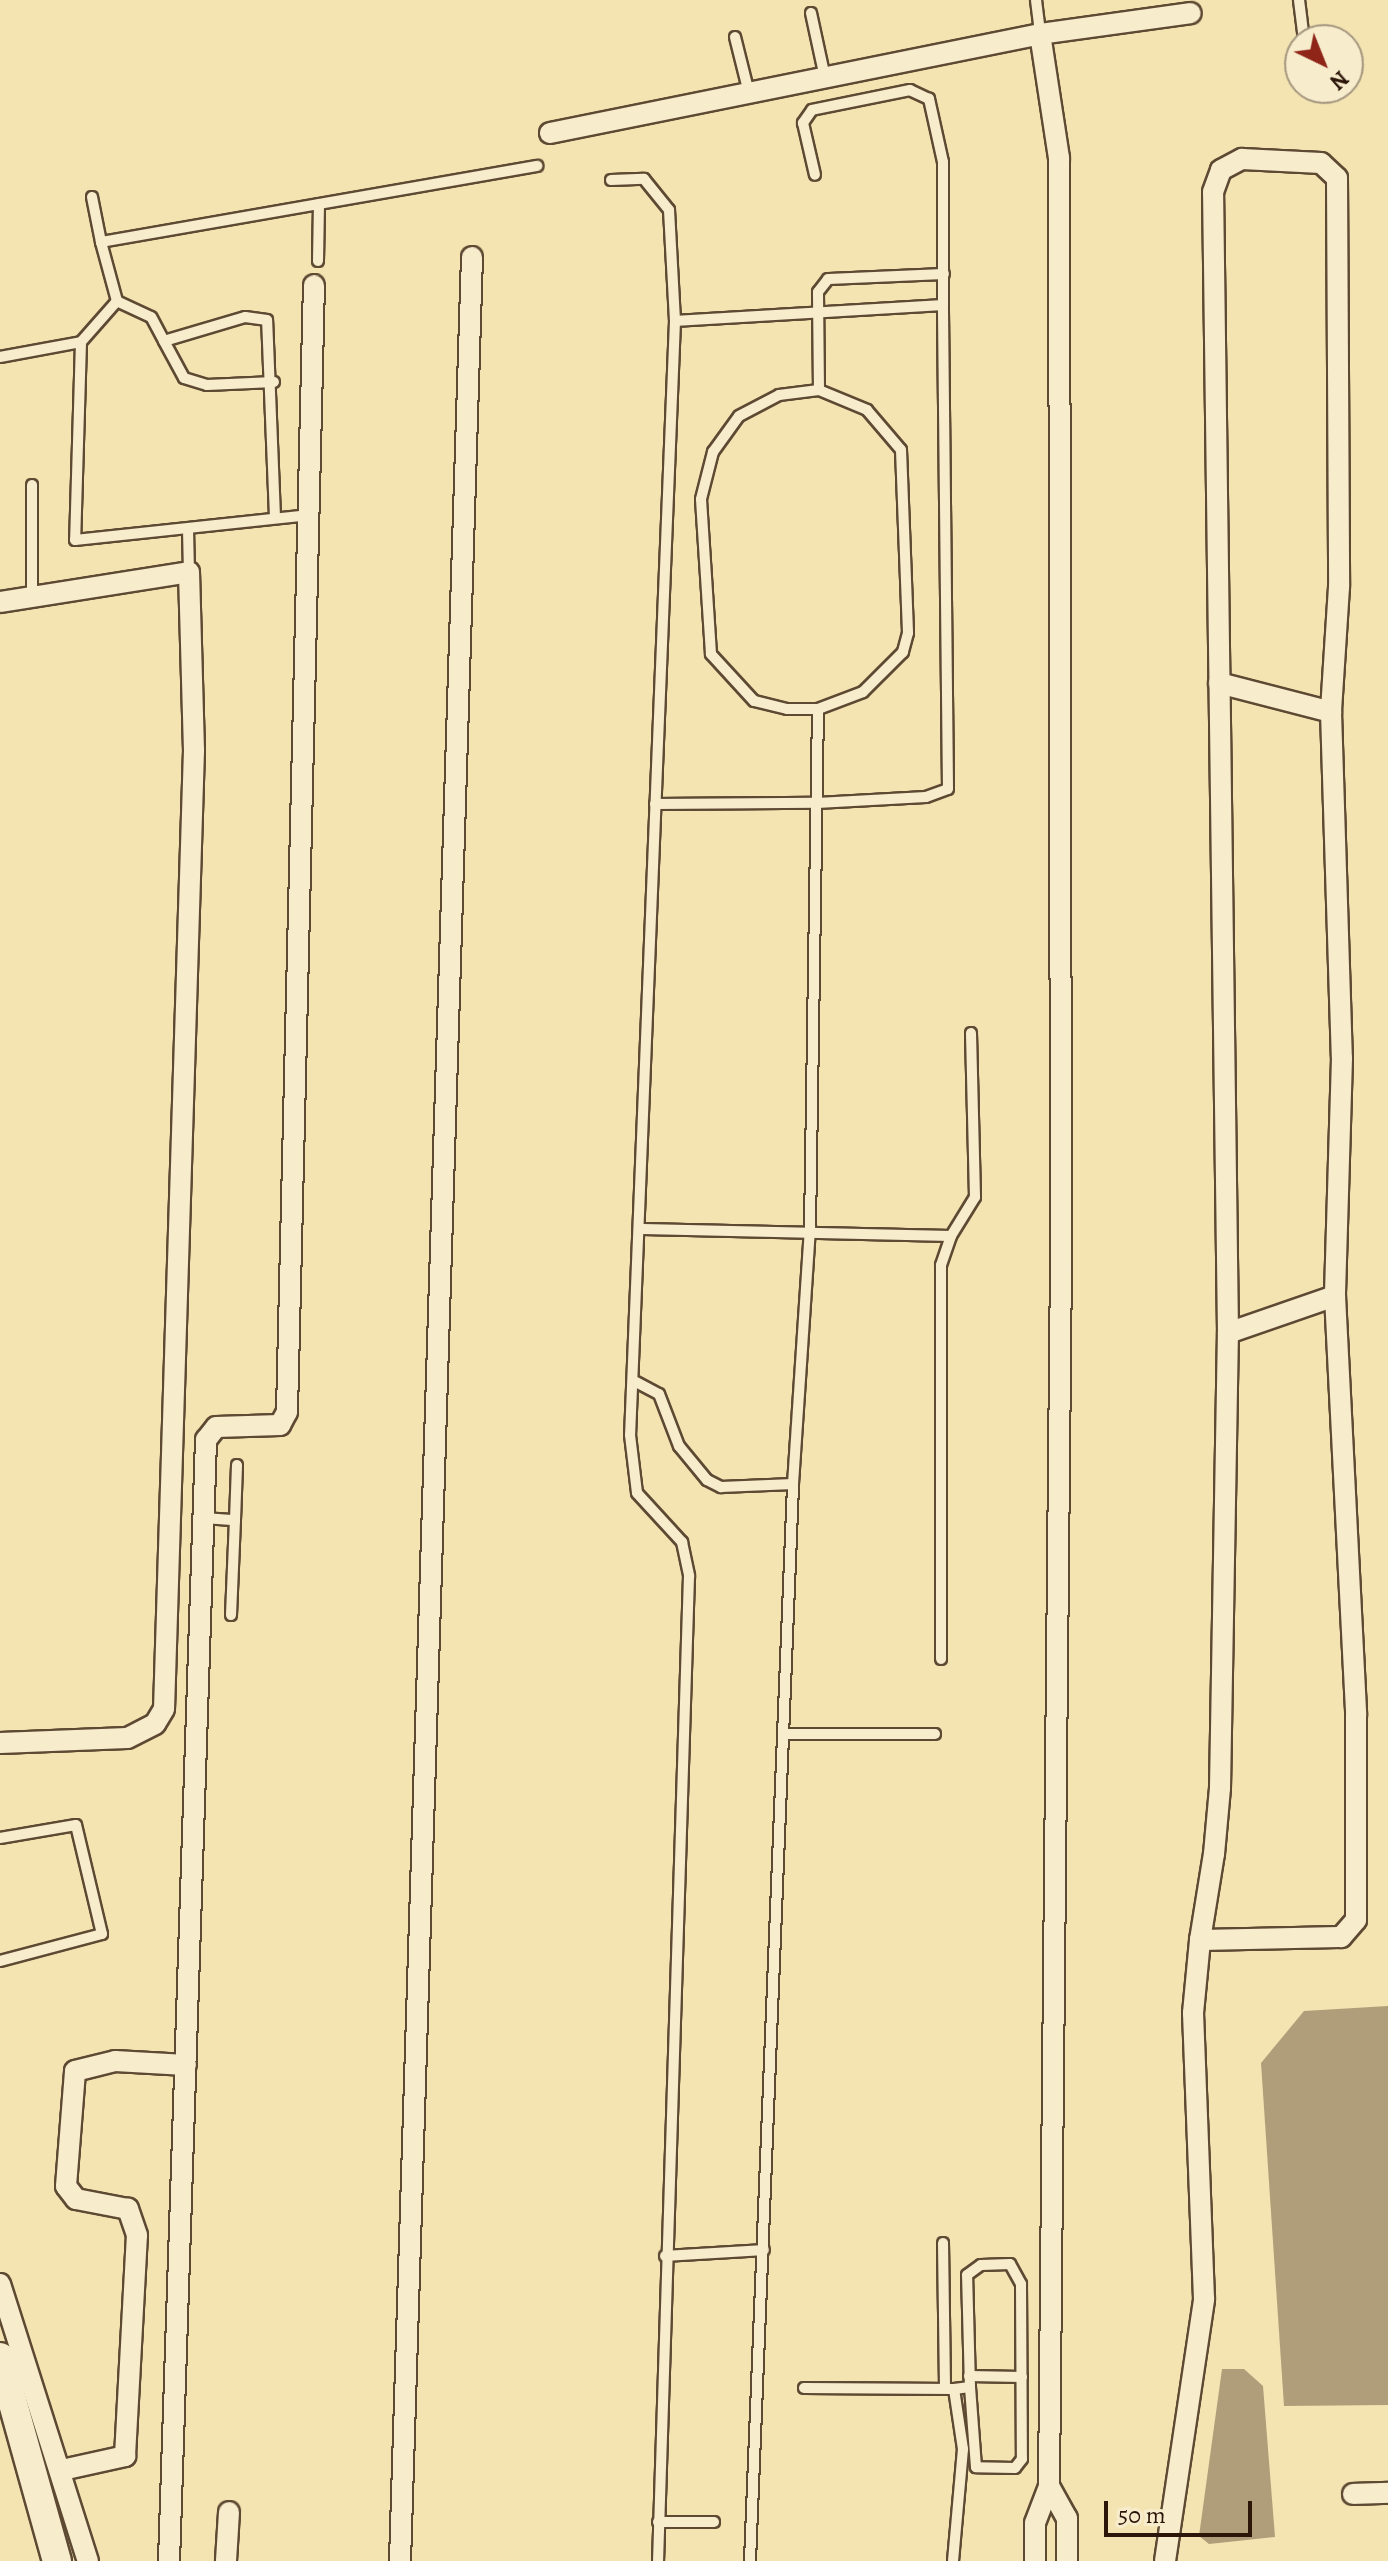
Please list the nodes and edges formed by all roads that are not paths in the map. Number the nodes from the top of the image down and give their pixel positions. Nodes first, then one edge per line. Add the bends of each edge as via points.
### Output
1 (1036, 0) edge
2 (1299, 0) edge
3 (811, 13) dead end
4 (1191, 13) dead end
5 (1302, 24) edge
6 (1040, 34) junction
7 (735, 37) dead end
8 (825, 78) junction
9 (749, 93) junction
10 (550, 133) dead end
11 (537, 166) dead end
12 (815, 175) dead end
13 (611, 180) dead end
14 (92, 197) dead end
15 (319, 204) junction
16 (101, 242) junction
17 (472, 257) dead end
18 (318, 261) dead end
19 (944, 274) junction
20 (314, 285) dead end
21 (117, 301) junction
22 (943, 305) junction
23 (817, 314) junction
24 (675, 321) junction
25 (164, 341) junction
26 (81, 342) junction
27 (0, 357) edge
28 (274, 382) junction
29 (819, 390) junction
30 (32, 485) dead end
31 (310, 515) junction
32 (275, 517) junction
33 (188, 529) junction
34 (189, 572) junction
35 (32, 596) junction
36 (0, 602) edge
37 (1219, 683) junction
38 (818, 709) junction
39 (1331, 712) junction
40 (817, 803) junction
41 (655, 804) junction
42 (971, 1033) dead end
43 (810, 1228) junction
44 (643, 1229) junction
45 (951, 1236) junction
46 (1335, 1296) junction
47 (1228, 1333) junction
48 (636, 1382) junction
49 (237, 1465) dead end
50 (793, 1484) junction
51 (204, 1518) junction
52 (235, 1520) junction
53 (231, 1615) dead end
54 (941, 1659) dead end
55 (783, 1734) junction
56 (935, 1734) dead end
57 (0, 1743) edge
58 (0, 1838) edge
59 (1200, 1940) junction
60 (0, 1961) edge
61 (186, 2065) junction
62 (943, 2243) dead end
63 (764, 2250) junction
64 (665, 2256) junction
65 (0, 2284) edge
66 (0, 2357) edge
67 (1022, 2377) junction
68 (970, 2382) junction
69 (804, 2388) dead end
70 (950, 2388) junction
71 (62, 2470) junction
72 (1049, 2486) junction
73 (1388, 2493) edge
74 (1353, 2494) dead end
75 (229, 2512) dead end
76 (658, 2522) junction
77 (714, 2522) dead end
78 (1173, 2541) junction
79 (57, 2561) edge
80 (88, 2561) edge
81 (169, 2561) edge
82 (226, 2561) edge
83 (400, 2561) edge
84 (658, 2561) edge
85 (750, 2561) edge
86 (953, 2561) edge
87 (1035, 2561) edge
88 (1067, 2561) edge
89 (1165, 2561) edge
90 (1183, 2561) edge

1 - 6 lane
2 - 5 lane
3 - 8 lane
4 - 6 street
6 - 8 street
6 - 72 street via 1059,158 1061,1263
7 - 9 lane
8 - 9 street
9 - 10 street
11 - 15 lane
12 - 19 lane via 803,123 812,110 920,92 934,113 943,162
13 - 24 lane via 644,179 669,210
14 - 16 lane
15 - 16 lane
15 - 18 lane
16 - 21 lane
17 - 83 street
19 - 22 lane
19 - 23 lane via 828,279
20 - 31 street
21 - 25 lane via 151,317
21 - 26 lane
22 - 23 lane
22 - 40 lane via 950,783 926,797
23 - 24 lane
23 - 29 lane
24 - 41 lane
25 - 28 lane via 175,368 196,383
25 - 28 lane via 258,316 273,331
26 - 27 lane
26 - 33 lane via 75,540
28 - 32 lane
29 - 38 lane via 867,410 901,450 909,572 903,652 863,692
29 - 38 lane via 765,400 723,435 705,478 700,540 706,635 721,670 754,701
30 - 35 lane
31 - 32 lane
31 - 51 street via 287,1412 280,1425 208,1432
32 - 33 lane
33 - 34 lane
34 - 35 street
34 - 57 street via 193,795 164,1709 155,1724 127,1738
35 - 36 street
37 - 39 street
37 - 39 street via 1215,178 1242,159 1321,163 1337,178 1339,587
37 - 47 street
38 - 40 lane
39 - 46 street via 1342,1058
40 - 41 lane
40 - 43 lane
41 - 44 lane
42 - 45 lane via 975,1197
43 - 44 lane
43 - 45 lane
43 - 50 lane
44 - 48 lane
45 - 54 lane via 941,1265
46 - 47 street
46 - 59 street via 1356,1715 1356,1920 1341,1937
47 - 59 street via 1220,1788
48 - 50 lane via 659,1394 679,1446 707,1480 721,1487
48 - 64 lane via 633,1484 688,1552
49 - 52 lane
50 - 55 lane
51 - 52 lane
51 - 61 street
52 - 53 lane
55 - 56 lane
55 - 63 lane
58 - 60 lane via 76,1825 102,1934
59 - 78 street via 1193,2130 1204,2299 1174,2476
61 - 71 street via 115,2061 75,2071 66,2186 76,2199 128,2209 137,2235 125,2456
61 - 81 street
62 - 70 lane
63 - 64 lane
63 - 85 lane
64 - 76 lane
65 - 71 street
66 - 79 main road
67 - 68 lane
67 - 68 lane via 1022,2459 1015,2468 976,2467
67 - 68 lane via 1021,2284 1010,2264 981,2265 967,2275
68 - 70 lane
69 - 70 lane
70 - 86 lane via 963,2449
71 - 80 street
72 - 87 street via 1035,2523
72 - 88 street via 1067,2518
73 - 74 street
75 - 82 street
76 - 77 lane
76 - 84 lane
78 - 89 street
78 - 90 street

